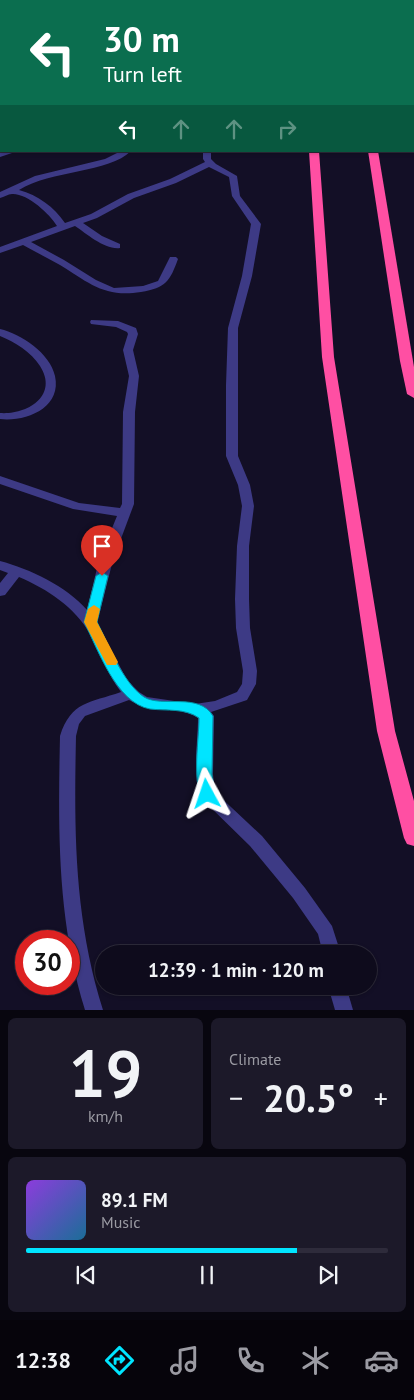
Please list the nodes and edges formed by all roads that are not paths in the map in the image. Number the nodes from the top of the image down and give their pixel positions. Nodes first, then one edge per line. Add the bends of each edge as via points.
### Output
1 (125, 152) edge
2 (314, 152) edge
3 (374, 152) edge
4 (208, 157) edge
5 (11, 191) junction
6 (0, 195) edge
7 (75, 222) junction
8 (62, 226) junction
9 (22, 241) junction
10 (117, 246) dead end
11 (0, 250) edge
12 (173, 259) dead end
13 (95, 322) dead end
14 (0, 332) edge
15 (414, 394) edge
16 (0, 416) edge
17 (0, 480) edge
18 (125, 513) junction
19 (0, 565) edge
20 (17, 571) junction
21 (0, 592) edge
22 (91, 622) junction
23 (132, 694) junction
24 (197, 709) junction
25 (414, 838) edge
26 (330, 945) edge
27 (339, 995) edge
28 (94, 1010) edge
29 (344, 1010) edge

1 - 5 street via 107,161 37,177
2 - 25 highway via 328,357 386,732
3 - 15 highway via 406,361
4 - 7 street via 173,181
4 - 24 street via 233,176 236,196 256,224 233,328 232,385 232,456 244,485 248,506 242,598 250,671 249,684 242,696 217,706
5 - 6 street
5 - 8 street via 44,206
7 - 8 street
7 - 10 street
8 - 9 street
9 - 11 street
9 - 12 street via 112,291 156,286 168,273
13 - 18 street via 118,324 132,330 133,334 128,350 134,376 129,412 128,504
14 - 16 street via 31,351 47,368 51,381 45,401 34,411 23,416
17 - 18 street via 77,506
18 - 22 street via 106,560
19 - 20 street
20 - 21 street
20 - 22 street via 59,593
22 - 23 street via 120,680
23 - 24 street via 149,704
23 - 28 street via 80,712 72,722 68,736 68,859 74,922
24 - 26 street via 206,716 207,724 207,794 256,842 299,893 326,931
27 - 29 street

